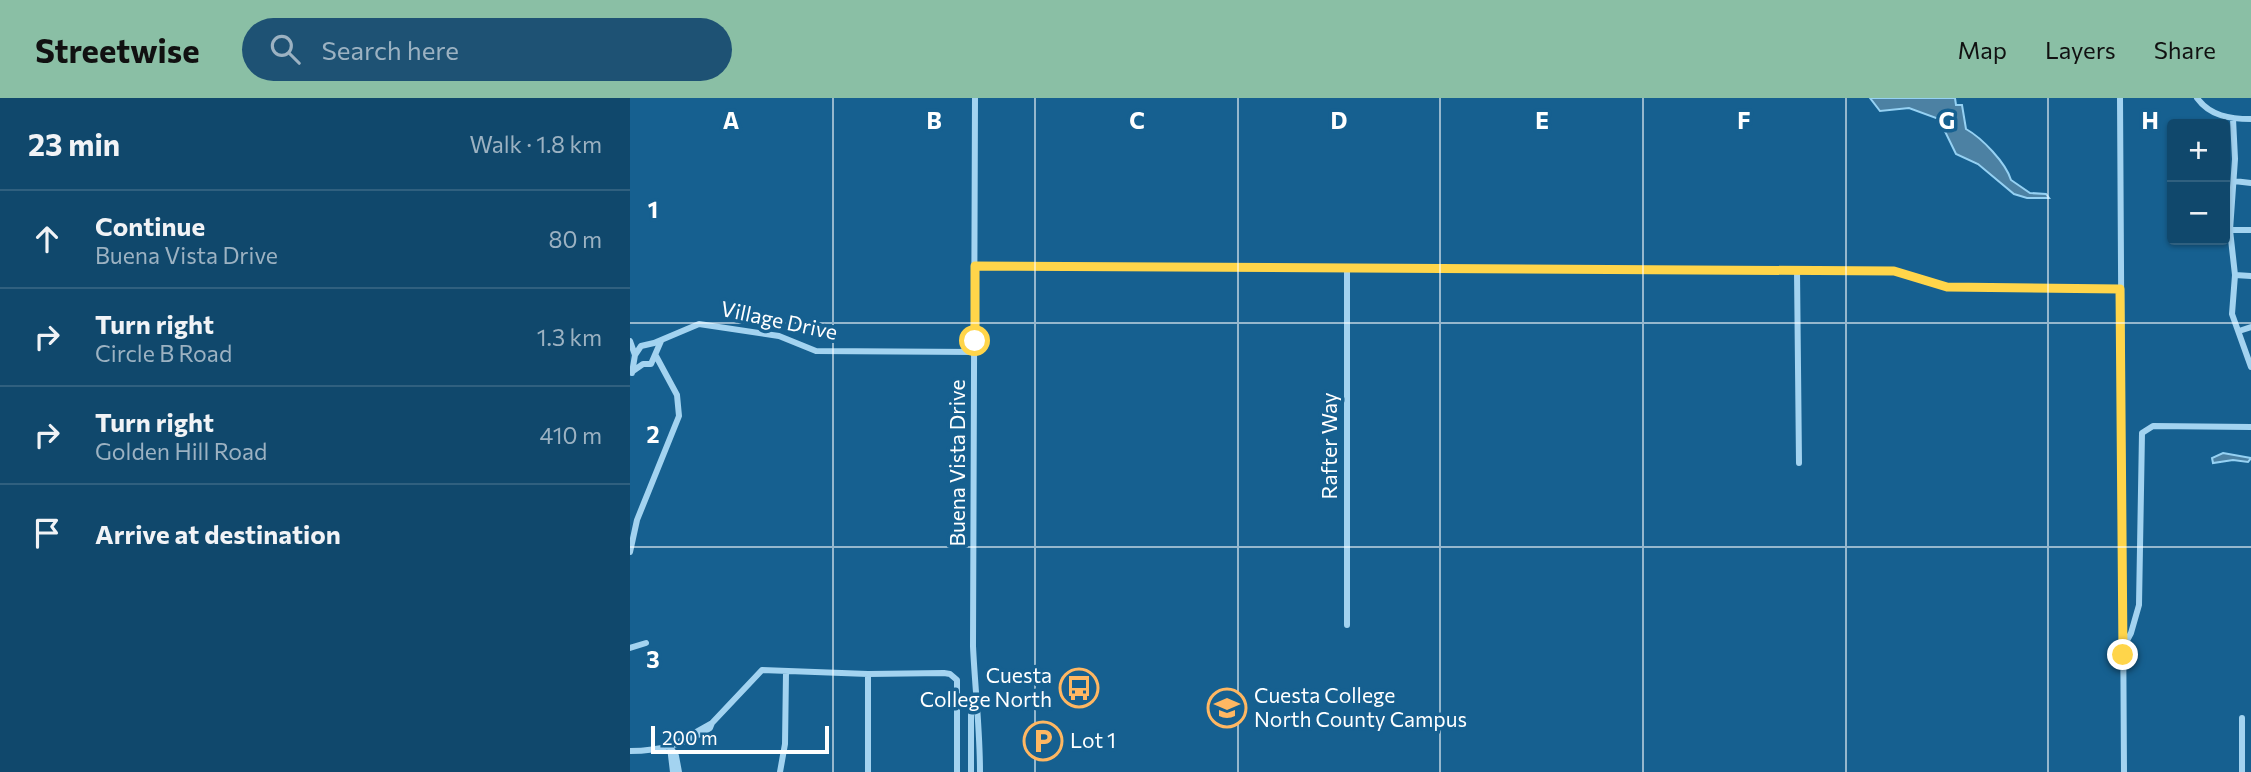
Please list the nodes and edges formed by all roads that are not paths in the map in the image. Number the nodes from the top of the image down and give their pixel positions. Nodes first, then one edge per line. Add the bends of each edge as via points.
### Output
1 (975, 98) edge
2 (2120, 98) edge
3 (2197, 98) edge
4 (2233, 119) junction
5 (2251, 120) edge
6 (2234, 181) junction
7 (2251, 183) edge
8 (2230, 230) junction
9 (2251, 230) edge
10 (975, 266) junction
11 (1347, 267) junction
12 (1797, 271) junction
13 (2235, 275) junction
14 (2251, 276) edge
15 (2120, 289) junction
16 (2251, 327) edge
17 (2239, 331) junction
18 (662, 340) junction
19 (630, 341) edge
20 (644, 346) junction
21 (975, 352) junction
22 (656, 355) junction
23 (635, 356) junction
24 (652, 363) junction
25 (643, 364) junction
26 (2251, 367) edge
27 (662, 369) junction
28 (631, 374) edge
29 (2251, 427) edge
30 (1799, 463) dead end
31 (630, 552) edge
32 (1347, 625) dead end
33 (646, 643) dead end
34 (630, 648) edge
35 (2123, 648) junction
36 (786, 673) junction
37 (868, 674) junction
38 (975, 701) junction
39 (2242, 718) dead end
40 (670, 747) junction
41 (630, 751) edge
42 (673, 772) edge
43 (679, 772) edge
44 (780, 772) edge
45 (868, 772) edge
46 (957, 772) edge
47 (971, 772) edge
48 (980, 772) edge
49 (2123, 772) edge
50 (2242, 772) edge

1 - 10 street, Buena Vista Drive
2 - 15 street
3 - 4 street via 2209,110
4 - 5 street
4 - 6 street
6 - 7 street
6 - 8 street
8 - 9 street
8 - 13 street
10 - 11 street
10 - 21 street, Buena Vista Drive
11 - 12 street
11 - 32 street, Rafter Way
12 - 15 street via 1894,271 1947,287
12 - 30 street
13 - 14 street
13 - 17 street via 2232,314
15 - 35 street
16 - 17 street
17 - 26 street
18 - 20 street, Village Drive
18 - 21 street, Village Drive via 708,324 779,336 816,351
18 - 22 street
19 - 20 street
19 - 23 street
20 - 22 street
20 - 23 street
21 - 38 street, Buena Vista Drive
22 - 24 street
22 - 27 street
23 - 25 street
23 - 28 street
24 - 25 street
24 - 27 street
25 - 28 street
27 - 31 street via 677,395 679,416 637,520
29 - 35 street via 2153,426 2142,433 2138,605
33 - 34 street
35 - 49 street
36 - 37 street
36 - 40 street via 762,670 712,723
36 - 44 street
37 - 45 street
37 - 46 street via 954,676
38 - 47 street, Buena Vista Drive
38 - 48 street, Buena Vista Drive via 980,715
39 - 50 street
40 - 41 street
40 - 42 street
40 - 43 street

